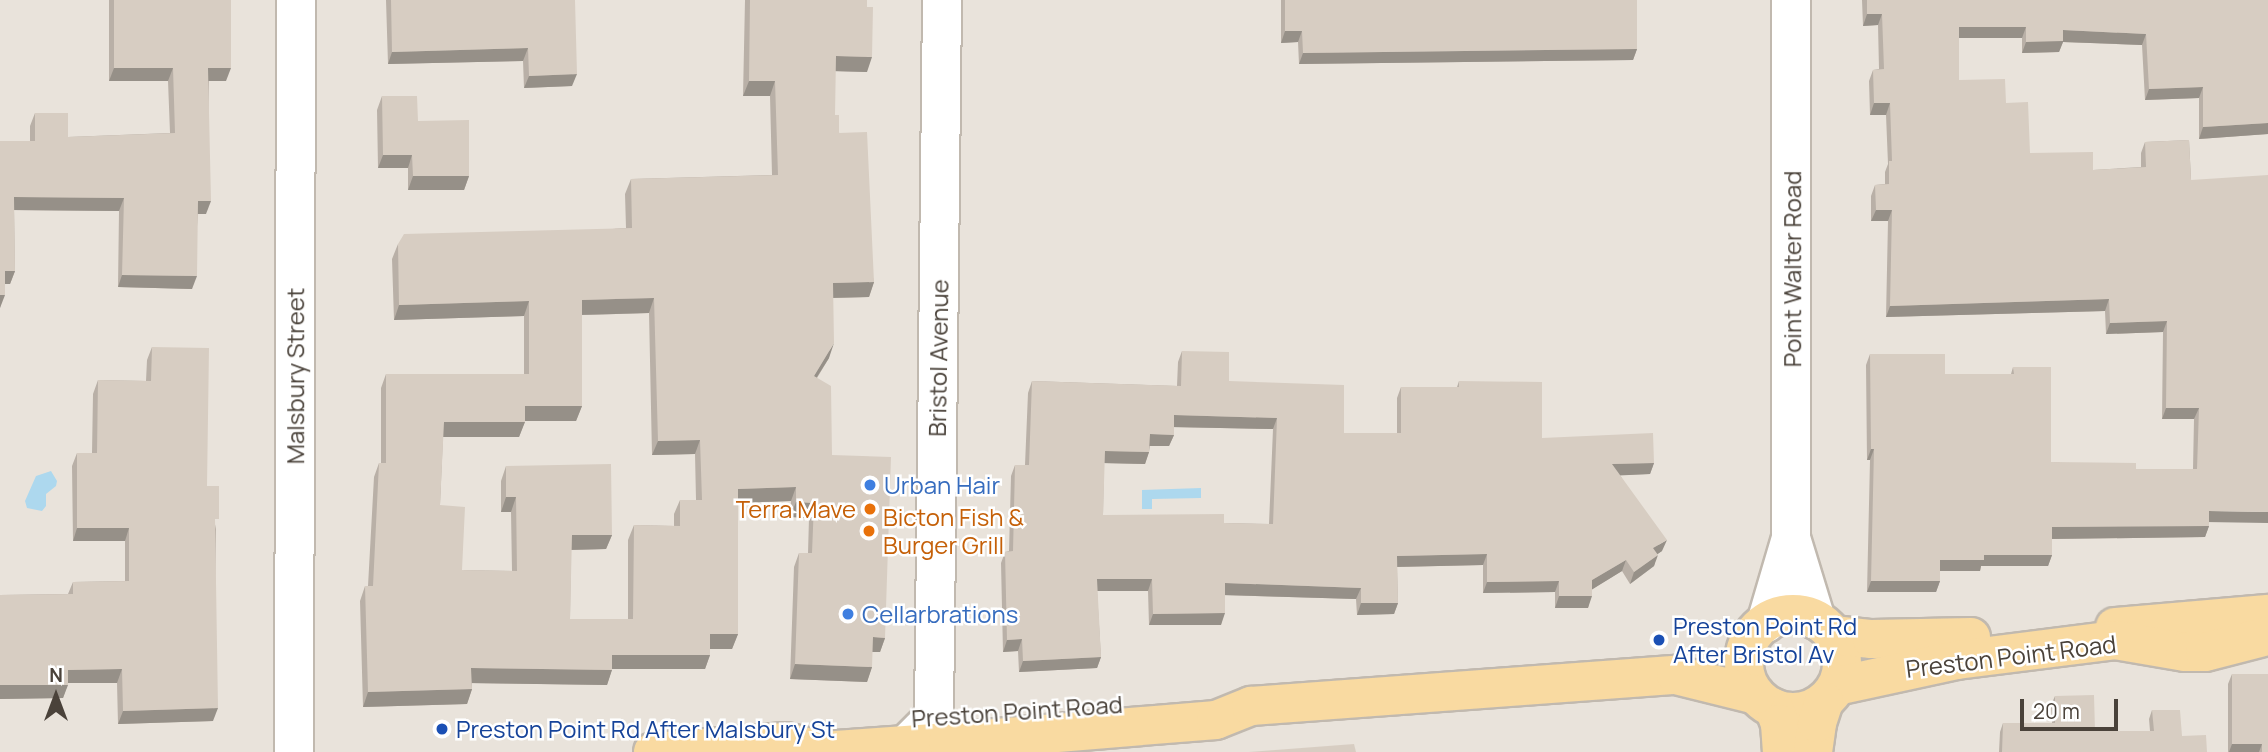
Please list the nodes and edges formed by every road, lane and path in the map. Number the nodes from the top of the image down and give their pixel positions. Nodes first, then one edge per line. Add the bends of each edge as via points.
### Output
1 (296, 0) edge
2 (942, 0) edge
3 (1791, 0) edge
4 (1791, 538) junction
5 (2268, 614) edge
6 (1824, 627) junction
7 (1758, 632) junction
8 (2268, 636) edge
9 (1676, 675) junction
10 (1830, 694) junction
11 (1765, 701) junction
12 (943, 737) edge
13 (786, 742) junction
14 (907, 748) edge
15 (294, 752) edge
16 (653, 752) edge
17 (1782, 752) edge
18 (1813, 752) edge

1 - 15 street, Malsbury Street
2 - 12 street, Bristol Avenue via 934,679
3 - 4 street, Point Walter Road
4 - 6 street, Point Walter Road
4 - 7 street, Point Walter Road
5 - 6 main road, Preston Point Road via 1924,639
6 - 7 main road via 1791,615
6 - 10 main road, Point Walter Road via 1842,660
7 - 9 main road, Preston Point Road
7 - 11 main road, Point Walter Road via 1745,669
8 - 10 main road, Preston Point Road via 2205,652 2160,649 2138,642 2101,642 1957,660
9 - 11 main road, Preston Point Road
9 - 12 main road, Preston Point Road via 1251,706 1216,720
10 - 11 main road via 1800,712
10 - 18 main road, Point Walter Road via 1817,723
11 - 17 main road, Point Walter Road via 1780,724
12 - 13 main road, Preston Point Road via 821,727
12 - 14 main road, Preston Point Road
13 - 14 main road, Preston Point Road via 822,751
13 - 16 main road, Preston Point Road

